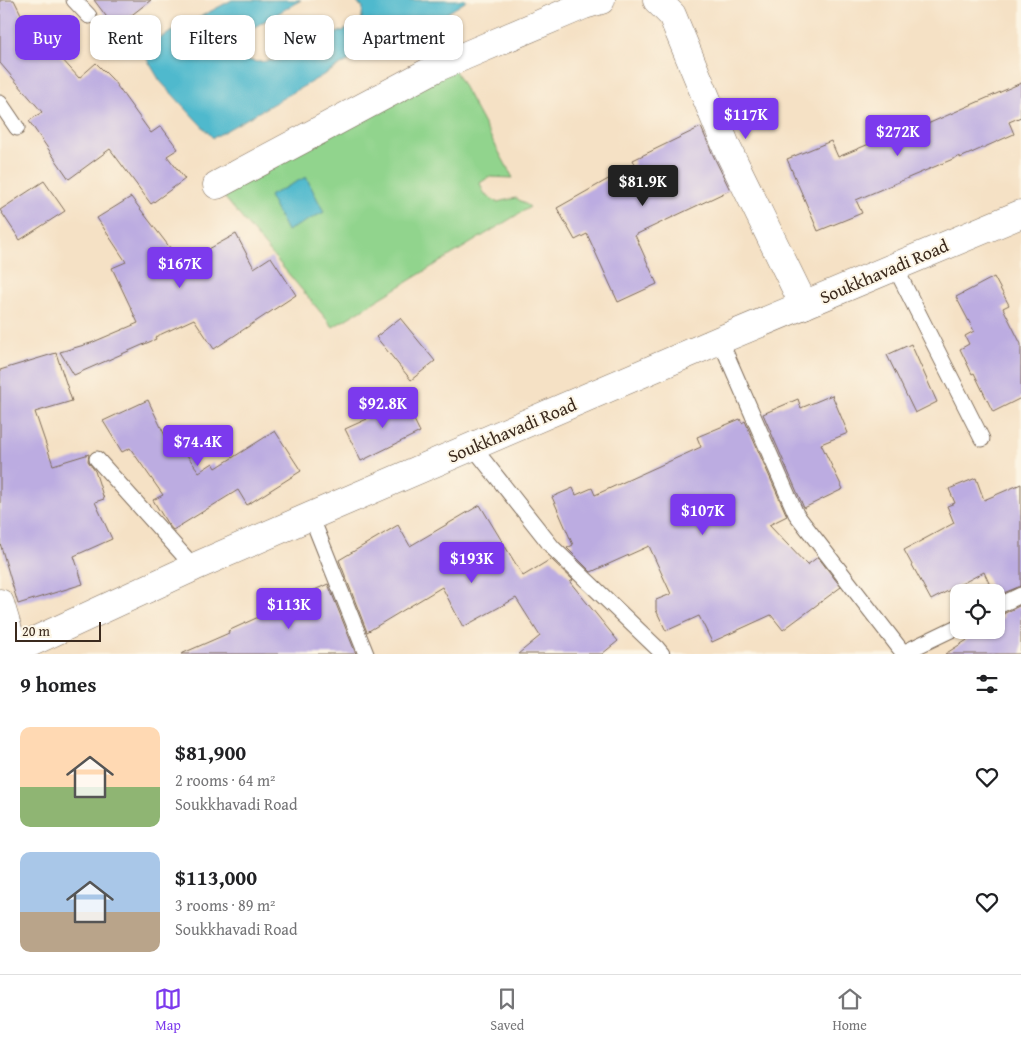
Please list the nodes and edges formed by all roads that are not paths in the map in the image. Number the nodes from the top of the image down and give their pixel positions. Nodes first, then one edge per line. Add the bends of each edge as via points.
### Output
1 (74, 0) edge
2 (601, 0) edge
3 (658, 0) edge
4 (89, 16) dead end
5 (0, 103) edge
6 (17, 128) dead end
7 (216, 185) dead end
8 (1021, 214) edge
9 (894, 267) junction
10 (804, 305) junction
11 (720, 340) junction
12 (982, 439) dead end
13 (473, 447) junction
14 (97, 459) dead end
15 (311, 516) junction
16 (194, 567) junction
17 (1021, 595) edge
18 (1005, 603) edge
19 (0, 604) edge
20 (950, 631) edge
21 (10, 652) edge
22 (366, 654) edge
23 (662, 654) edge
24 (904, 654) edge

1 - 4 lane
2 - 7 street via 436,68
3 - 10 street via 672,15 726,148
5 - 6 lane
8 - 9 street, Soukkhavadi Road
9 - 10 street, Soukkhavadi Road
9 - 12 lane
10 - 11 street, Soukkhavadi Road
11 - 13 street, Soukkhavadi Road
11 - 24 lane via 796,514
13 - 15 street, Soukkhavadi Road
13 - 23 lane via 552,548
14 - 16 lane
15 - 16 street, Soukkhavadi Road
15 - 22 lane
16 - 21 street, Soukkhavadi Road
17 - 18 lane
19 - 21 street
20 - 24 lane

